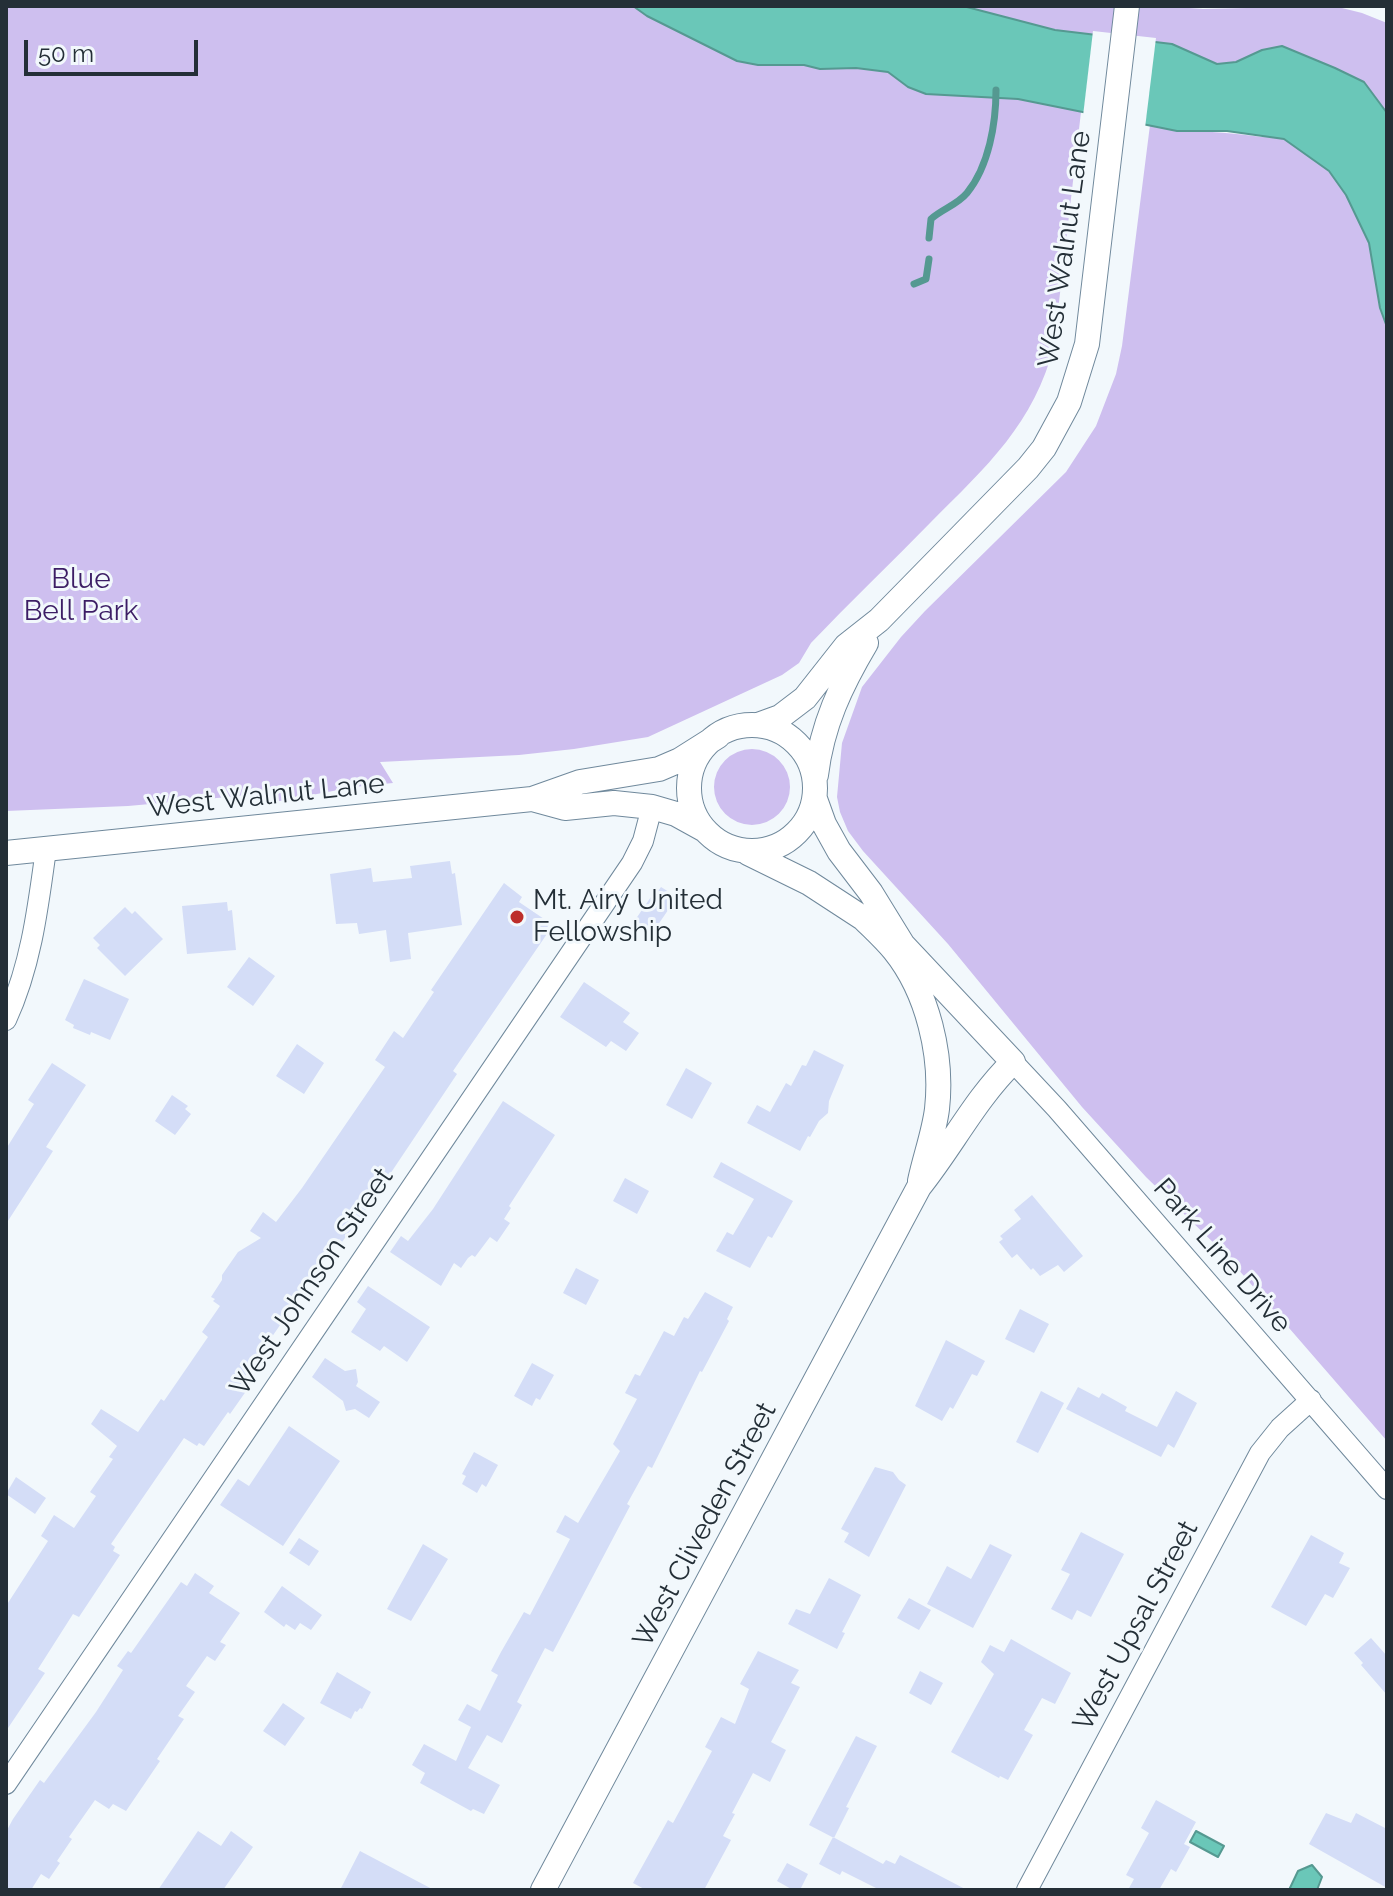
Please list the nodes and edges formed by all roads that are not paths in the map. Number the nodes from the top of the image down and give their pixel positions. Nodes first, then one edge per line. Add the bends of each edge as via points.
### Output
1 (1127, 6) edge
2 (879, 620) junction
3 (758, 725) junction
4 (718, 736) junction
5 (815, 791) junction
6 (532, 799) junction
7 (652, 807) junction
8 (707, 831) junction
9 (46, 849) junction
10 (742, 851) junction
11 (6, 853) edge
12 (864, 919) junction
13 (903, 945) junction
14 (6, 1020) edge
15 (1013, 1062) junction
16 (919, 1187) junction
17 (1311, 1400) junction
18 (1387, 1489) edge
19 (6, 1784) edge
20 (543, 1890) edge
21 (1027, 1890) edge

1 - 2 street, West Walnut Lane via 1087,344 1069,402 1028,468
2 - 3 street, West Walnut Lane via 846,646 794,708
2 - 5 street, West Walnut Lane via 829,713
3 - 4 street
3 - 5 street via 783,732 802,748
4 - 6 street, West Walnut Lane via 659,769 580,782
4 - 8 street via 698,755 689,781 692,808
5 - 10 street via 804,825 783,844
5 - 13 street via 834,844
6 - 7 street, West Walnut Lane via 565,808 614,803
6 - 9 street, West Walnut Lane
7 - 8 street, West Walnut Lane
7 - 19 street, West Johnson Street via 632,863
8 - 10 street
9 - 11 street, West Walnut Lane
9 - 14 street via 31,949
10 - 12 street via 779,866
12 - 13 street
12 - 16 street, West Cliveden Street via 894,949 912,979 936,1054 937,1109
13 - 15 street
15 - 16 street, West Cliveden Street via 984,1093
15 - 17 street, Park Line Drive
16 - 20 street, West Cliveden Street
17 - 18 street, Park Line Drive
17 - 21 street, West Upsal Street via 1260,1453

